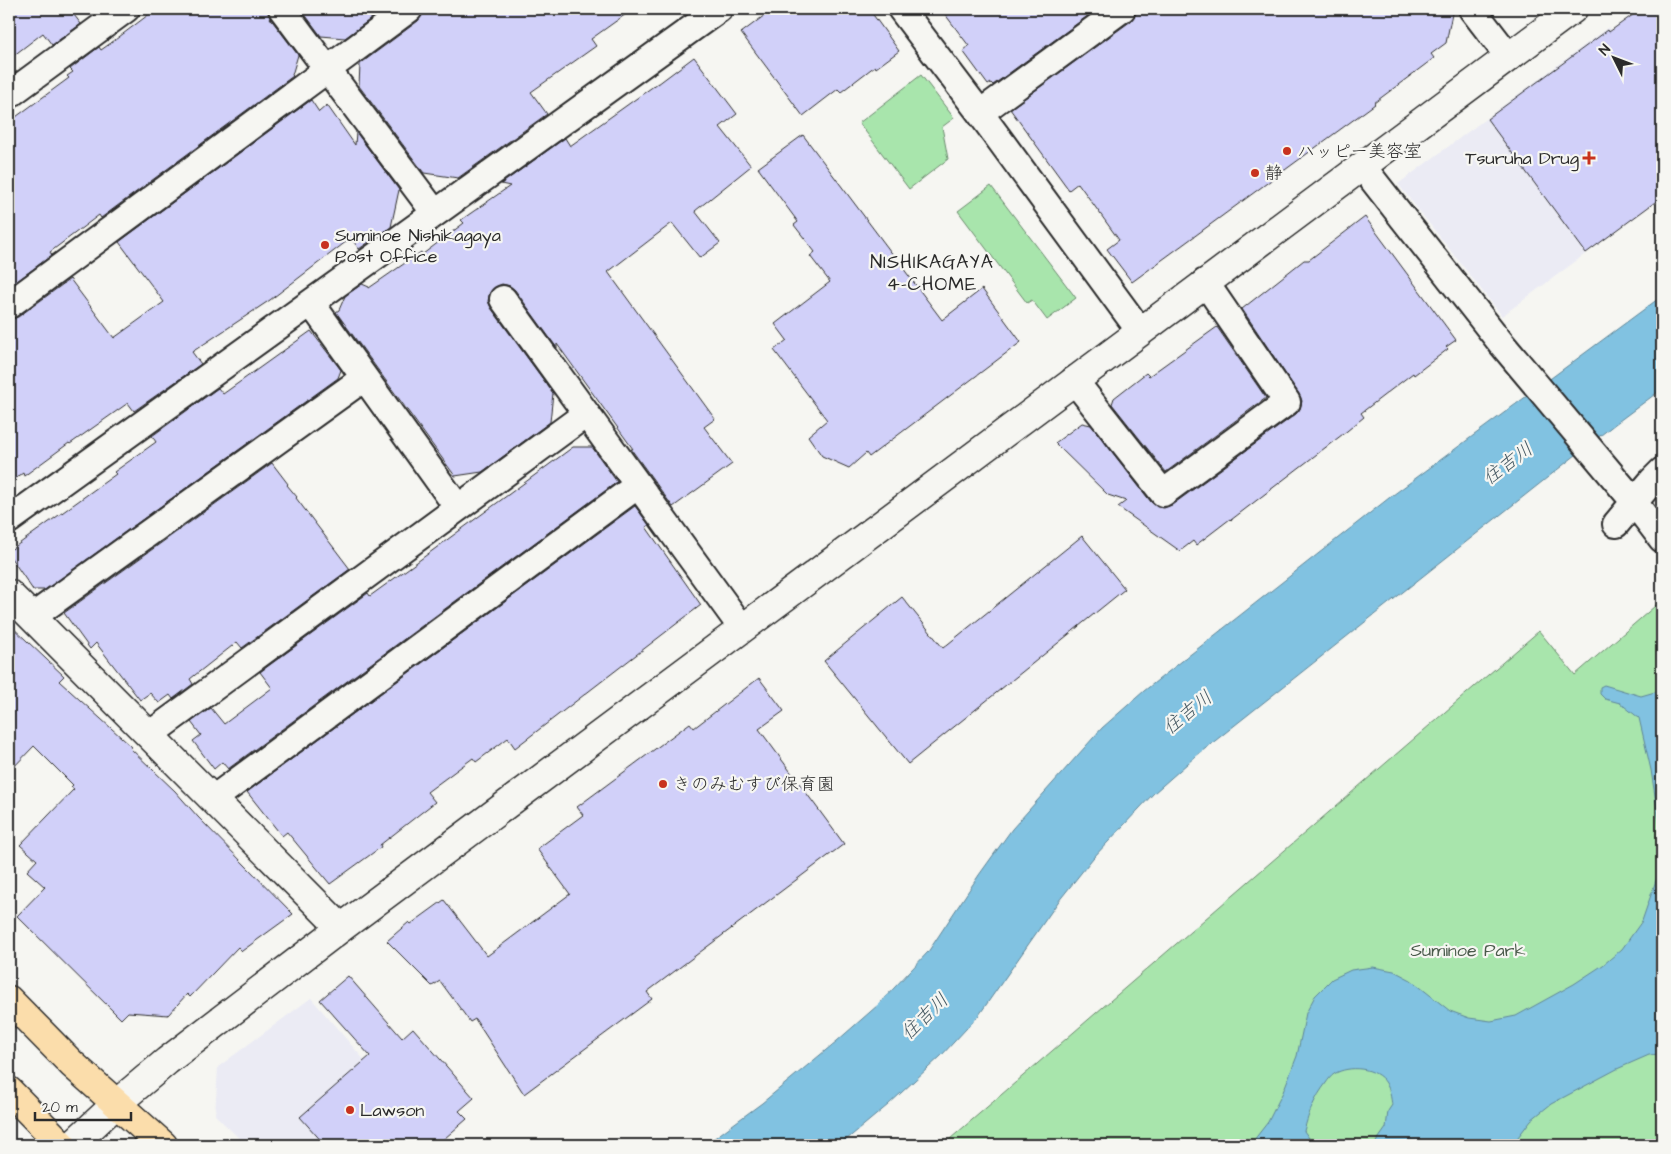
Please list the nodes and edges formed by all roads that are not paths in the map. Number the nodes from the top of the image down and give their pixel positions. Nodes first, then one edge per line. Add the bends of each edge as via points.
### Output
1 (126, 9) edge
2 (282, 9) edge
3 (409, 9) edge
4 (719, 9) edge
5 (902, 9) edge
6 (1122, 9) edge
7 (1472, 9) edge
8 (1573, 9) edge
9 (1509, 57) junction
10 (326, 69) junction
11 (9, 95) edge
12 (980, 113) junction
13 (1362, 166) junction
14 (435, 213) junction
15 (1205, 282) junction
16 (503, 299) dead end
17 (311, 303) junction
18 (9, 305) edge
19 (1140, 331) junction
20 (364, 378) junction
21 (1074, 380) junction
22 (586, 414) junction
23 (1662, 471) edge
24 (638, 486) junction
25 (1630, 497) junction
26 (458, 508) junction
27 (9, 520) edge
28 (1616, 524) dead end
29 (1662, 539) edge
30 (9, 594) edge
31 (32, 617) junction
32 (742, 628) junction
33 (149, 735) junction
34 (213, 799) junction
35 (341, 928) junction
36 (9, 1000) edge
37 (9, 1092) edge
38 (116, 1104) junction
39 (62, 1145) edge
40 (72, 1145) edge
41 (163, 1145) edge

1 - 11 street
2 - 10 street
3 - 10 street
4 - 14 street
5 - 12 street
6 - 12 street
7 - 9 street
8 - 9 street
9 - 13 street
10 - 14 street
10 - 18 street
12 - 19 street
13 - 15 street
13 - 25 street via 1501,343
14 - 17 street
15 - 19 street
15 - 21 street via 1287,402 1163,493
16 - 22 street
17 - 20 street
17 - 27 street
19 - 21 street
20 - 26 street
20 - 31 street
21 - 32 street
22 - 24 street
22 - 26 street
23 - 25 street
24 - 32 street
24 - 34 street
25 - 28 street
25 - 29 street
26 - 33 street
30 - 31 street
31 - 33 street
32 - 35 street
33 - 34 street
34 - 35 street
35 - 38 street
36 - 38 main road
37 - 39 main road
38 - 40 street
38 - 41 main road

